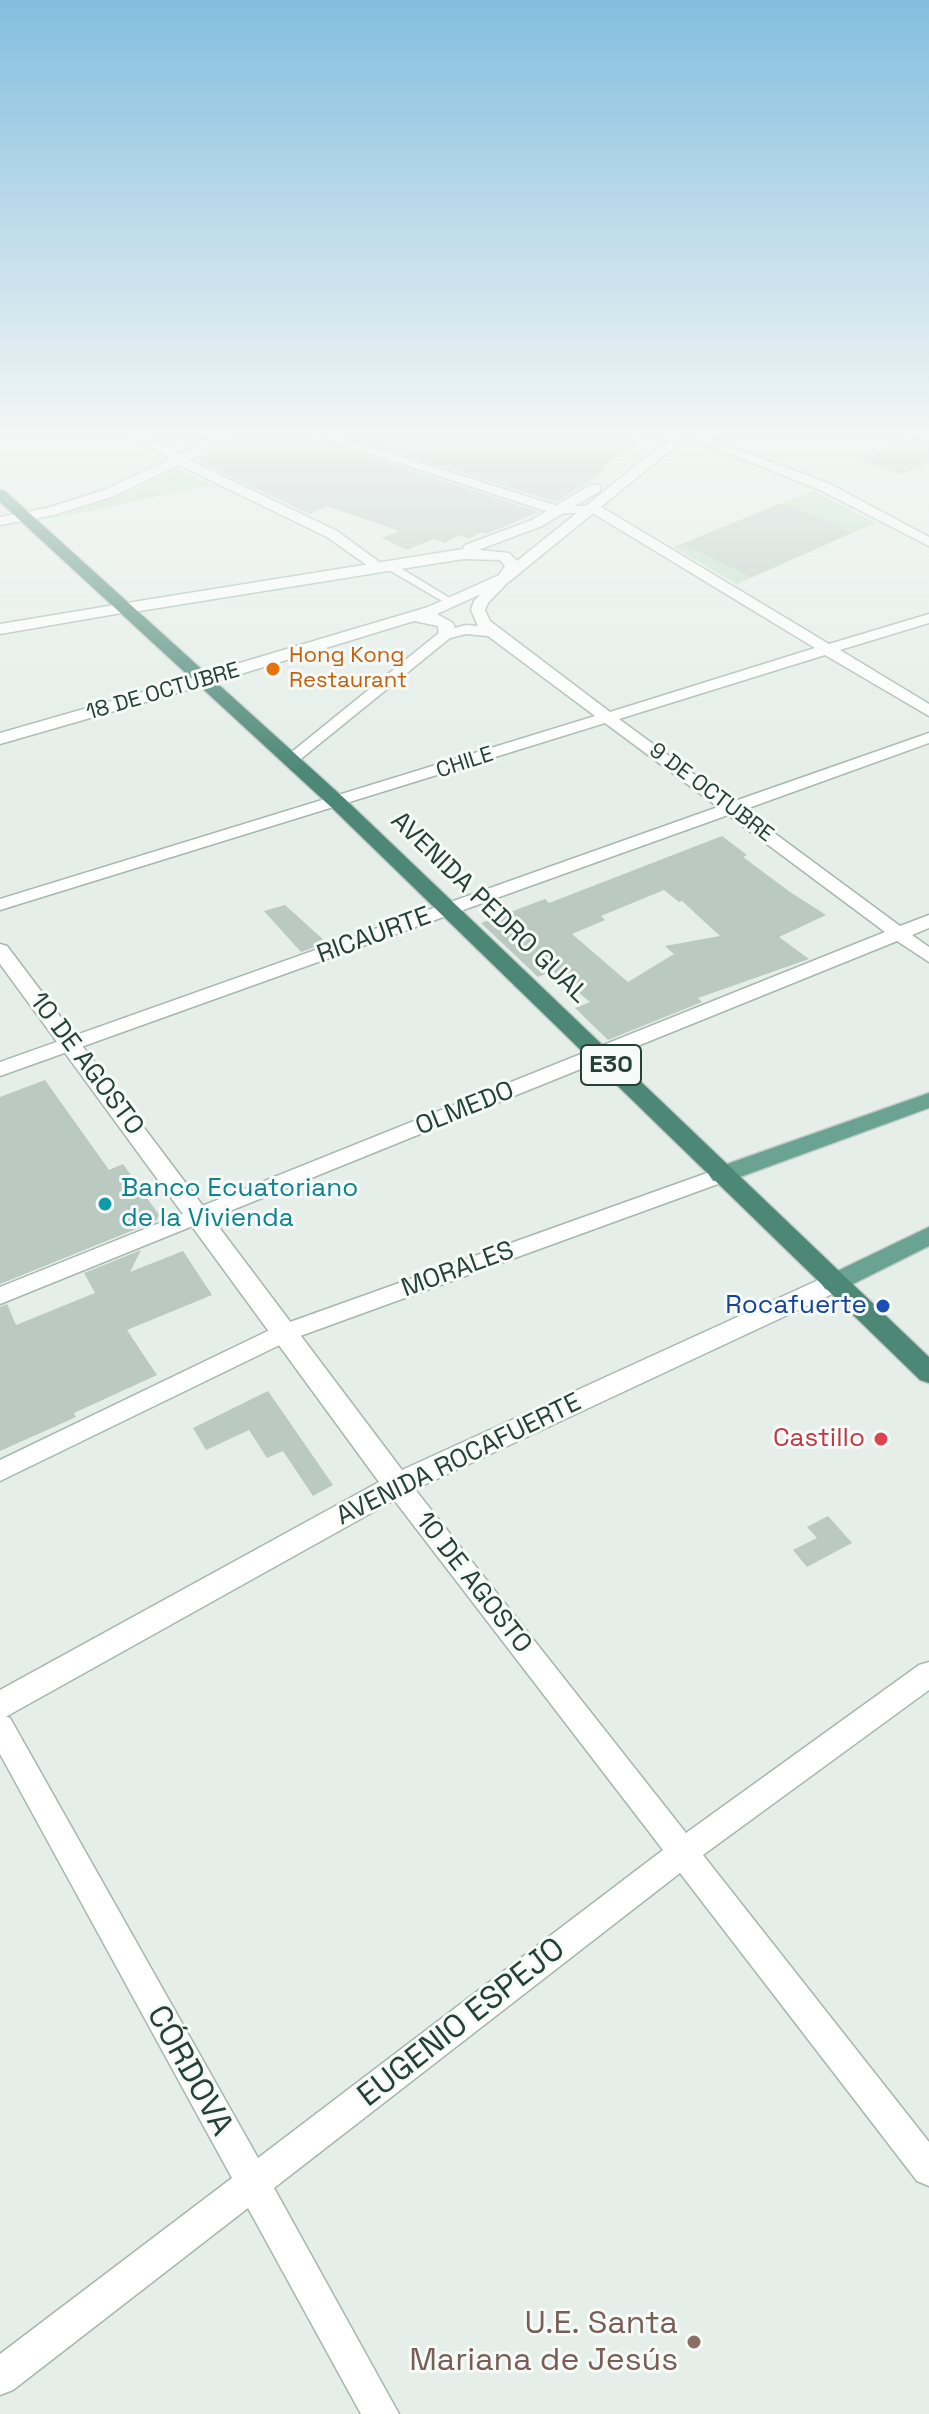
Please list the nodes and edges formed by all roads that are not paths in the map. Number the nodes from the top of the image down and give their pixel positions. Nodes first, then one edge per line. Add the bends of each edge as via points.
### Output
1 (59, 548) edge
2 (354, 548) edge
3 (464, 548) edge
4 (543, 548) edge
5 (659, 548) edge
6 (417, 560) junction
7 (384, 566) junction
8 (505, 578) junction
9 (481, 601) junction
10 (453, 603) junction
11 (127, 608) junction
12 (411, 618) junction
13 (929, 618) edge
14 (0, 629) edge
15 (492, 632) junction
16 (445, 635) junction
17 (830, 651) junction
18 (202, 680) junction
19 (929, 711) edge
20 (609, 717) junction
21 (929, 738) edge
22 (0, 739) edge
23 (291, 759) junction
24 (338, 803) junction
25 (731, 808) junction
26 (0, 905) edge
27 (449, 909) junction
28 (929, 921) edge
29 (899, 934) junction
30 (0, 950) edge
31 (929, 956) edge
32 (71, 1043) junction
33 (601, 1054) junction
34 (0, 1069) edge
35 (929, 1100) edge
36 (721, 1175) junction
37 (199, 1216) junction
38 (929, 1236) edge
39 (834, 1283) junction
40 (0, 1296) edge
41 (284, 1333) junction
42 (929, 1373) edge
43 (0, 1471) edge
44 (397, 1485) junction
45 (929, 1674) edge
46 (0, 1706) edge
47 (0, 1727) edge
48 (681, 1854) junction
49 (929, 2169) edge
50 (253, 2184) junction
51 (0, 2377) edge
52 (381, 2414) edge

1 - 11 highway, AVENIDA PEDRO GUAL / E30
2 - 7 street
3 - 6 main road
4 - 8 main road, 18 DE OCTUBRE
5 - 17 street
6 - 7 main road
6 - 8 main road via 495,554 512,563
7 - 10 street
7 - 11 main road
8 - 9 street
8 - 10 main road, 18 DE OCTUBRE
9 - 15 street via 479,616
9 - 16 street
10 - 12 main road, 18 DE OCTUBRE
11 - 14 main road
11 - 18 highway, AVENIDA PEDRO GUAL / E30
12 - 16 main road via 440,619 448,627
12 - 18 main road, 18 DE OCTUBRE
13 - 17 street, CHILE
15 - 16 street via 466,629
15 - 20 street, 9 DE OCTUBRE
16 - 23 street
17 - 19 street
17 - 20 street, CHILE
18 - 22 main road, 18 DE OCTUBRE
18 - 23 highway, AVENIDA PEDRO GUAL / E30
20 - 24 street, CHILE
20 - 25 street, 9 DE OCTUBRE
21 - 25 street, RICAURTE
23 - 24 highway, AVENIDA PEDRO GUAL / E30
24 - 26 street, CHILE
24 - 27 highway, AVENIDA PEDRO GUAL / E30
25 - 27 street, RICAURTE
25 - 29 street, 9 DE OCTUBRE
27 - 32 street, RICAURTE
27 - 33 highway, AVENIDA PEDRO GUAL / E30
28 - 29 street, OLMEDO
29 - 31 street, 9 DE OCTUBRE
29 - 33 street, OLMEDO
30 - 32 main road, 10 DE AGOSTO
32 - 34 street, RICAURTE
32 - 37 main road, 10 DE AGOSTO
33 - 36 highway, AVENIDA PEDRO GUAL / E30
33 - 37 street, OLMEDO
35 - 36 main road, MORALES
36 - 39 highway, AVENIDA PEDRO GUAL / E30
36 - 41 street, MORALES
37 - 40 street, OLMEDO
37 - 41 main road, 10 DE AGOSTO
38 - 39 main road, AVENIDA ROCAFUERTE
39 - 42 highway, AVENIDA PEDRO GUAL / E30
39 - 44 main road, AVENIDA ROCAFUERTE
41 - 43 street, MORALES
41 - 44 main road, 10 DE AGOSTO
44 - 46 main road, AVENIDA ROCAFUERTE
44 - 48 street, 10 DE AGOSTO
45 - 48 street, EUGENIO ESPEJO
47 - 50 street, CÓRDOVA
48 - 49 street, 10 DE AGOSTO
48 - 50 street, EUGENIO ESPEJO
50 - 51 street, EUGENIO ESPEJO
50 - 52 street, CÓRDOVA

